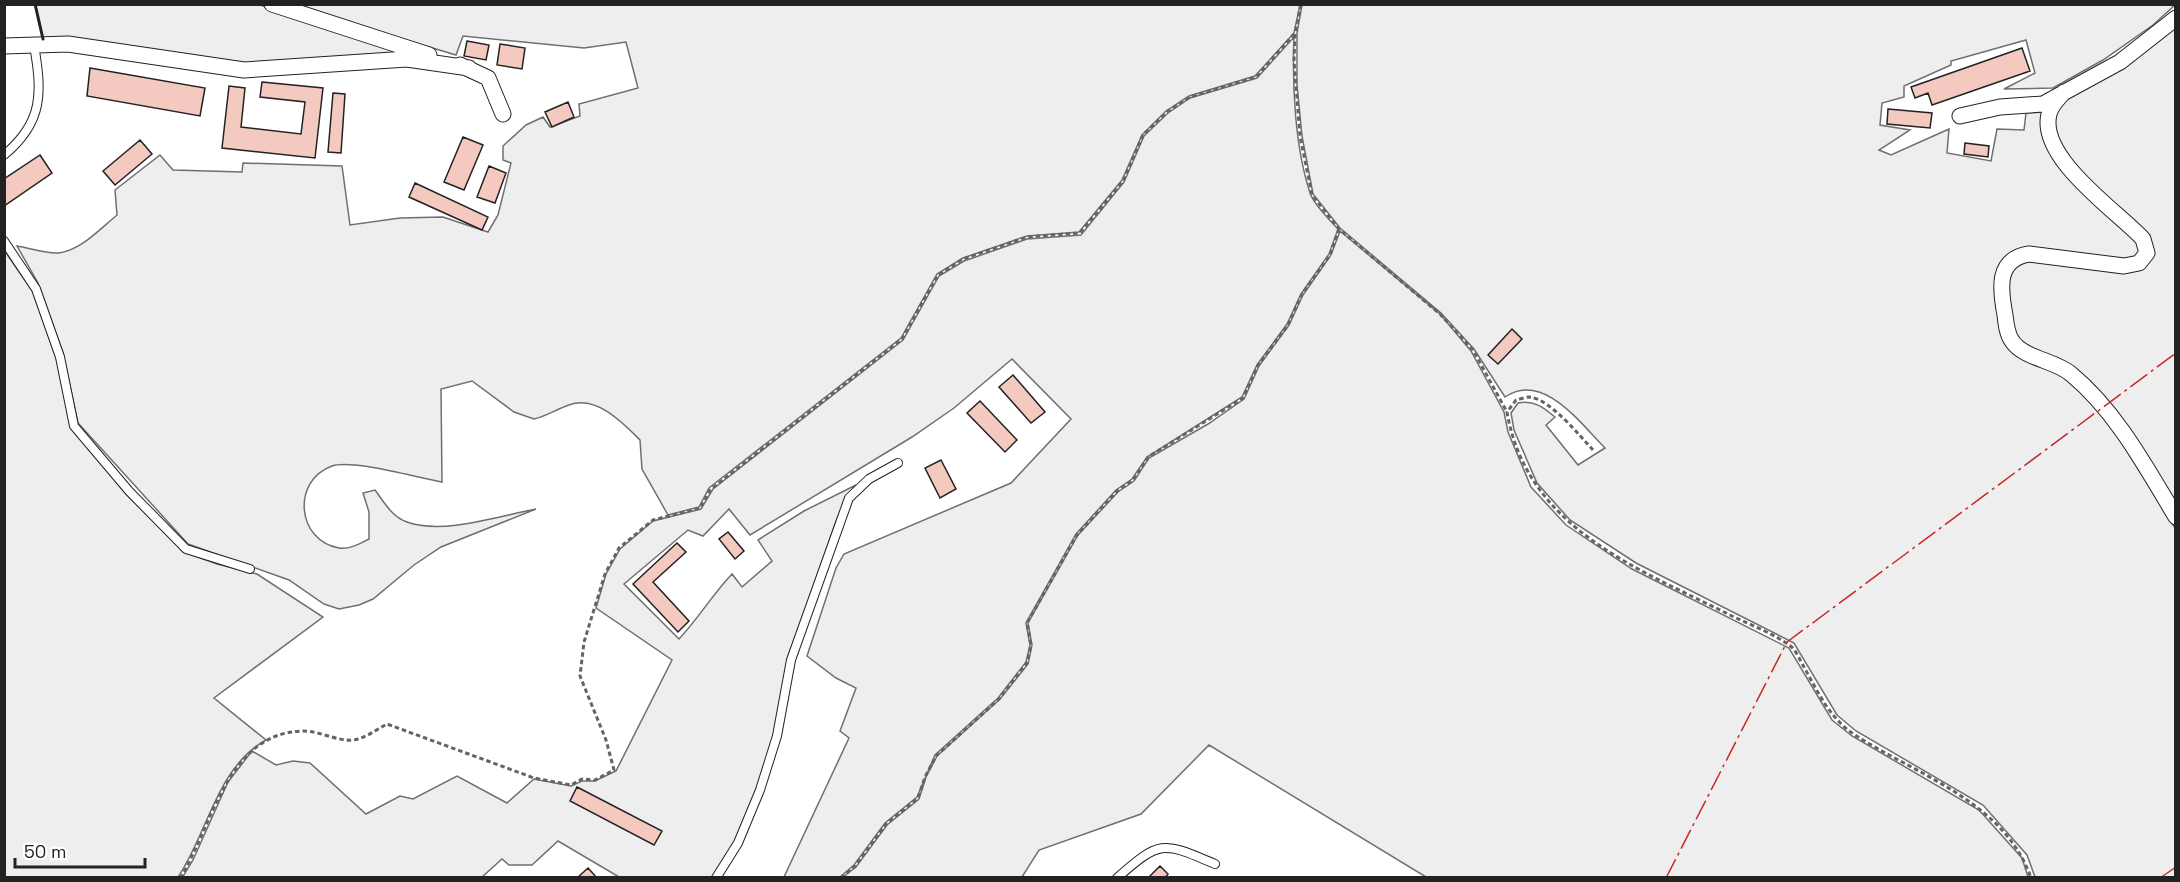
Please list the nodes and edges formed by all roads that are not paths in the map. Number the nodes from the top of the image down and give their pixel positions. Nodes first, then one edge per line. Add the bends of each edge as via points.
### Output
1 (272, 4) edge
2 (2175, 18) edge
3 (33, 44) junction
4 (4, 46) edge
5 (469, 68) junction
6 (2064, 92) junction
7 (503, 114) dead end
8 (1960, 116) dead end
9 (4, 155) edge
10 (4, 241) edge
11 (898, 463) dead end
12 (2175, 517) edge
13 (250, 569) dead end
14 (1215, 864) dead end
15 (719, 877) edge
16 (1117, 878) edge

1 - 5 street
2 - 6 street via 2120,62
3 - 4 street
3 - 5 street via 120,50 244,70 407,59
3 - 9 lane via 41,83 35,118 24,137
5 - 7 street via 488,78
6 - 8 street via 2043,104 2000,107
6 - 12 street via 2049,113 2053,146 2072,170 2143,239 2147,253 2139,262 2124,266 2029,254 2015,258 2005,267 2000,284 2008,333 2019,348 2069,371 2112,415
10 - 13 lane via 36,289 60,357 75,426 129,491 186,549
11 - 15 lane via 869,479 849,498 790,660 770,761 738,843
14 - 16 lane via 1174,846 1141,857

